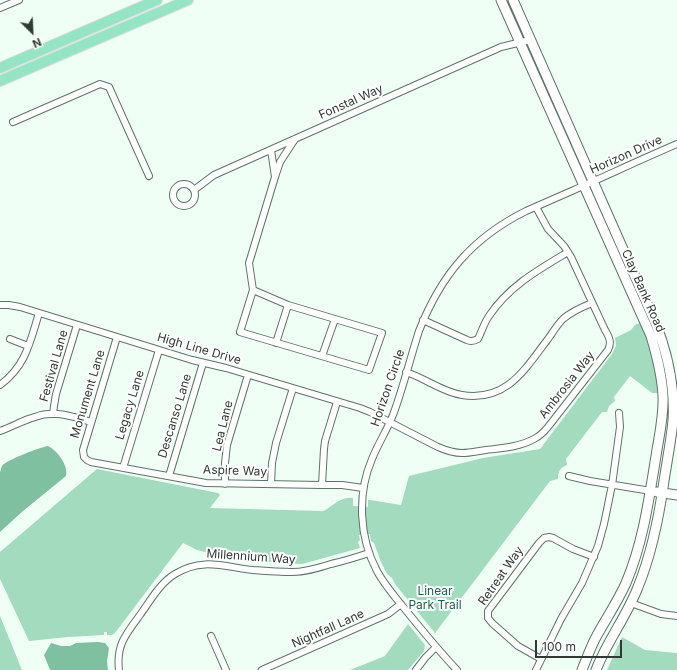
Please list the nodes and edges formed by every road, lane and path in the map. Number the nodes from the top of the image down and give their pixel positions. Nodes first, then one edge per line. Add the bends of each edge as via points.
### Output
1 (19, 0) edge
2 (157, 0) edge
3 (188, 0) edge
4 (501, 0) edge
5 (513, 0) edge
6 (0, 8) edge
7 (530, 40) junction
8 (520, 42) junction
9 (0, 68) edge
10 (0, 81) edge
11 (13, 122) dead end
12 (295, 139) junction
13 (677, 144) edge
14 (271, 150) junction
15 (149, 176) dead end
16 (275, 177) junction
17 (593, 182) junction
18 (584, 186) junction
19 (194, 190) dead end
20 (536, 207) junction
21 (568, 252) junction
22 (253, 290) junction
23 (592, 303) junction
24 (0, 305) edge
25 (288, 305) junction
26 (39, 313) junction
27 (335, 319) junction
28 (423, 320) junction
29 (77, 325) junction
30 (117, 337) junction
31 (10, 339) dead end
32 (276, 343) junction
33 (28, 346) junction
34 (159, 350) junction
35 (322, 356) junction
36 (203, 363) junction
37 (406, 372) junction
38 (248, 374) junction
39 (0, 385) edge
40 (674, 385) edge
41 (293, 388) junction
42 (337, 402) junction
43 (619, 413) dead end
44 (53, 414) junction
45 (91, 422) junction
46 (390, 422) junction
47 (0, 431) edge
48 (84, 457) joint
49 (123, 468) junction
50 (169, 476) junction
51 (569, 476) dead end
52 (225, 484) junction
53 (271, 484) junction
54 (322, 485) junction
55 (612, 485) junction
56 (364, 488) junction
57 (651, 491) junction
58 (662, 493) junction
59 (677, 495) edge
60 (369, 553) junction
61 (594, 558) junction
62 (631, 603) junction
63 (401, 604) junction
64 (677, 616) edge
65 (211, 636) dead end
66 (436, 647) junction
67 (541, 659) junction
68 (119, 670) edge
69 (226, 670) edge
70 (262, 670) edge
71 (416, 670) edge
72 (457, 670) edge
73 (536, 670) edge
74 (582, 670) edge
75 (596, 670) edge

1 - 6 street
2 - 9 main road
3 - 10 main road
4 - 8 street, Clay Bank Road
5 - 7 street, Clay Bank Road
7 - 8 street, Fonstal Way
7 - 17 street, Clay Bank Road
8 - 12 street, Fonstal Way via 501,47
8 - 18 street, Clay Bank Road
11 - 15 street via 100,84 109,87
12 - 14 street, Fonstal Way
12 - 16 street via 280,162
13 - 17 street, Horizon Drive
14 - 16 street
14 - 19 street, Fonstal Way via 214,175
16 - 22 street via 249,263
17 - 18 street, Horizon Drive
17 - 40 street, Clay Bank Road via 656,324
18 - 20 street, Horizon Circle
18 - 57 street, Clay Bank Road via 651,336 659,364 663,396 662,417
20 - 21 street, Ambrosia Way via 548,230
20 - 28 street, Horizon Circle via 498,227 460,260 446,278
21 - 23 street, Ambrosia Way
21 - 28 street via 522,280 506,294 475,340 467,340
22 - 25 street
22 - 32 street via 240,332
23 - 37 street via 563,320 520,375 495,392 473,396 454,393
23 - 46 street, Ambrosia Way via 610,340 610,347 541,435 511,447 467,453 442,449
24 - 26 street, High Line Drive via 20,307
25 - 27 street
25 - 32 street
26 - 29 street, High Line Drive
26 - 33 street
27 - 35 street
27 - 35 street via 382,333 369,370
28 - 37 street, Horizon Circle
29 - 30 street, High Line Drive
29 - 44 street, Festival Lane via 56,394
30 - 34 street, High Line Drive
30 - 45 street, Monument Lane
31 - 33 street
32 - 35 street
33 - 39 street via 17,369
34 - 36 street, High Line Drive
34 - 49 street, Legacy Lane
36 - 38 street, High Line Drive
36 - 50 street, Descanso Lane
37 - 46 street, Horizon Circle
38 - 41 street, High Line Drive
38 - 52 street, Lea Lane via 227,445
40 - 58 street, Clay Bank Road via 672,431
41 - 42 street, High Line Drive
41 - 53 street via 276,442
42 - 46 street, High Line Drive via 365,410
42 - 54 street via 325,442
43 - 55 street via 620,427
44 - 45 street
44 - 47 street via 34,417
45 - 48 street, Monument Lane via 82,450
46 - 56 street, Horizon Circle via 371,460
48 - 49 street, Aspire Way via 91,462
49 - 50 street, Aspire Way
50 - 52 street, Aspire Way
51 - 55 street
52 - 53 street, Aspire Way
53 - 54 street, Aspire Way
54 - 56 street, Aspire Way
55 - 57 street
55 - 61 street
56 - 60 street, Horizon Circle via 364,534
57 - 58 street
57 - 74 street, Clay Bank Road via 641,538 626,583 595,639
58 - 59 street
58 - 62 street, Clay Bank Road via 647,565
60 - 63 street, Horizon Circle via 382,580
60 - 68 street, Millennium Way via 300,572 252,570 218,564 184,569 164,584 128,631 119,649
61 - 67 street
61 - 67 street, Retreat Way via 573,550 553,538 544,538 488,611 488,618 492,623 518,646
62 - 64 street via 661,614
62 - 75 street, Clay Bank Road via 606,645
63 - 66 street, Horizon Circle
63 - 70 street, Nightfall Lane via 388,614
65 - 69 street
66 - 71 street
66 - 72 street, Horizon Circle
67 - 73 street

